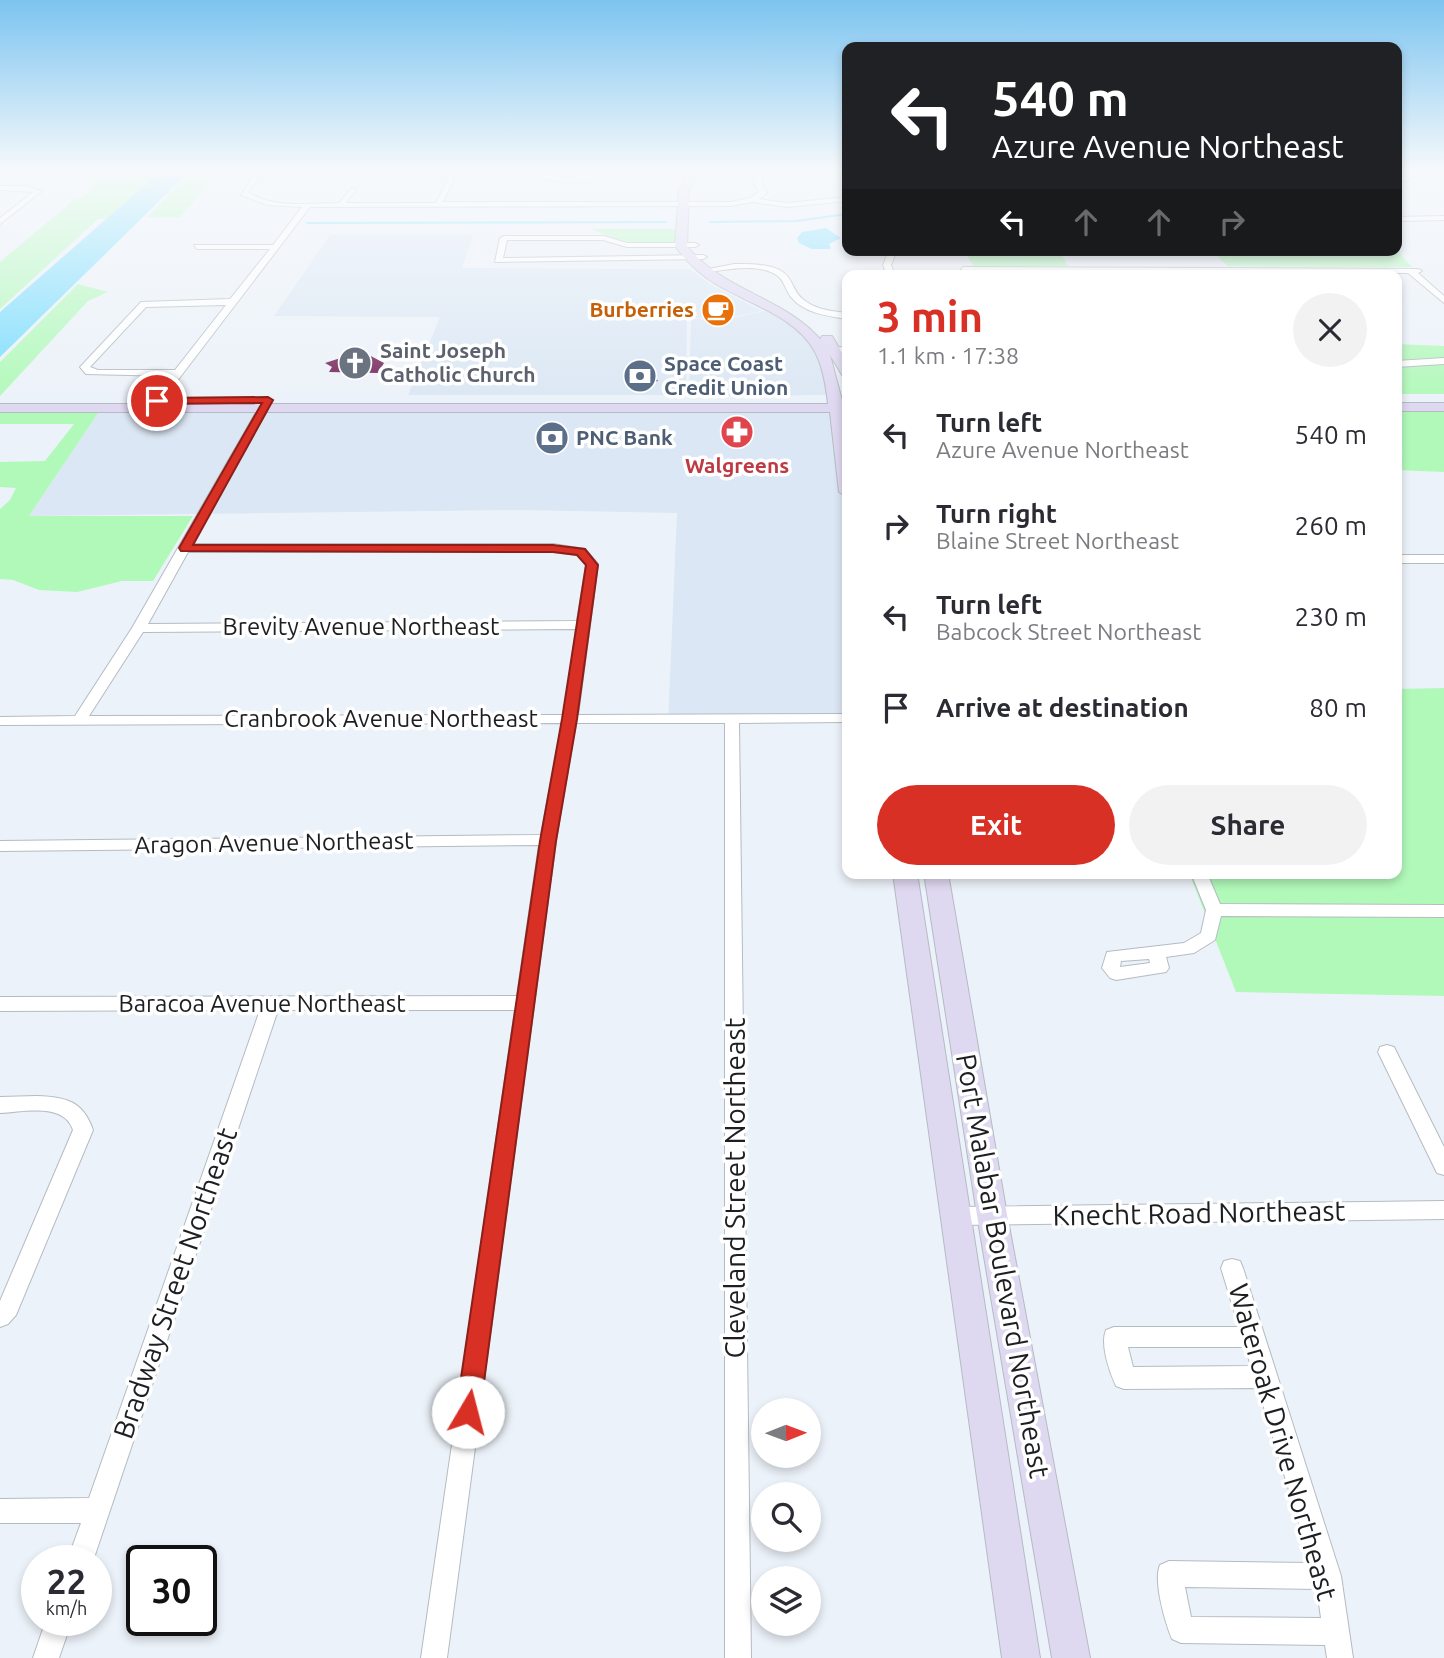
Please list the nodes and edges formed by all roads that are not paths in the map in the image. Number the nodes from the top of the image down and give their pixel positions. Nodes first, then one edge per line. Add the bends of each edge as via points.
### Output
1 (274, 249) edge
2 (501, 249) edge
3 (683, 249) edge
4 (698, 249) edge
5 (1029, 256) edge
6 (703, 257) junction
7 (689, 258) junction
8 (1037, 269) junction
9 (709, 270) junction
10 (1013, 270) edge
11 (1226, 270) edge
12 (1402, 271) edge
13 (1444, 300) edge
14 (233, 302) junction
15 (842, 313) edge
16 (835, 350) edge
17 (1444, 361) edge
18 (1402, 364) edge
19 (179, 373) junction
20 (1402, 398) edge
21 (1444, 398) edge
22 (0, 401) edge
23 (154, 404) junction
24 (266, 404) junction
25 (841, 404) edge
26 (13, 406) edge
27 (1402, 407) edge
28 (1444, 407) edge
29 (185, 548) junction
30 (1402, 559) edge
31 (1444, 559) edge
32 (583, 625) junction
33 (139, 628) junction
34 (732, 718) junction
35 (842, 718) edge
36 (570, 719) junction
37 (80, 720) junction
38 (0, 721) edge
39 (548, 841) junction
40 (0, 846) edge
41 (906, 879) edge
42 (937, 879) edge
43 (1201, 879) edge
44 (1214, 910) junction
45 (1444, 911) edge
46 (1157, 954) dead end
47 (918, 956) junction
48 (951, 956) junction
49 (525, 1003) junction
50 (0, 1004) edge
51 (271, 1004) junction
52 (1387, 1052) dead end
53 (0, 1105) edge
54 (1444, 1167) edge
55 (1444, 1210) edge
56 (992, 1215) junction
57 (955, 1216) junction
58 (1232, 1268) dead end
59 (0, 1317) edge
60 (1253, 1336) junction
61 (1266, 1377) junction
62 (97, 1510) junction
63 (0, 1511) edge
64 (85, 1545) edge
65 (1328, 1576) junction
66 (1336, 1632) junction
67 (54, 1636) edge
68 (46, 1658) edge
69 (434, 1658) edge
70 (738, 1658) edge
71 (1021, 1658) edge
72 (1071, 1658) edge
73 (1340, 1658) edge

1 - 14 street
2 - 7 street via 498,260
3 - 7 street
4 - 6 street
5 - 8 street
6 - 7 street
6 - 9 street
7 - 9 street
8 - 10 street
8 - 11 street
9 - 15 street via 754,267 772,271 784,278 798,302
9 - 16 street via 789,310 814,327
12 - 13 street via 1414,271
14 - 19 street
14 - 19 street via 144,304 85,367 98,373
16 - 25 street via 827,362
17 - 18 street
19 - 23 street
20 - 21 street
22 - 26 street
23 - 24 street
23 - 26 street
24 - 25 street
24 - 29 street
27 - 28 street
29 - 32 street via 553,548 581,552 592,565
29 - 33 street
30 - 31 street
32 - 33 street, Brevity Avenue Northeast
32 - 36 street
33 - 37 street
34 - 35 street, Cranbrook Avenue Northeast
34 - 36 street, Cranbrook Avenue Northeast
34 - 70 street, Cleveland Street Northeast
36 - 37 street, Cranbrook Avenue Northeast
36 - 39 street
37 - 38 street, Cranbrook Avenue Northeast
39 - 40 street, Aragon Avenue Northeast
39 - 49 street
41 - 47 street, Port Malabar Boulevard Northeast
42 - 48 street, Port Malabar Boulevard Northeast
43 - 44 street
44 - 45 street
44 - 46 street via 1209,936 1188,950
47 - 48 street
47 - 57 street, Port Malabar Boulevard Northeast
48 - 56 street, Port Malabar Boulevard Northeast
49 - 51 street, Baracoa Avenue Northeast
49 - 69 street
50 - 51 street, Baracoa Avenue Northeast
51 - 62 street, Bradway Street Northeast
52 - 54 street
53 - 59 street via 62,1105 81,1119 83,1130 8,1308
55 - 56 street, Knecht Road Northeast
56 - 57 street, Knecht Road Northeast
56 - 72 street, Port Malabar Boulevard Northeast
57 - 71 street, Port Malabar Boulevard Northeast
58 - 60 street, Wateroak Drive Northeast
60 - 61 street, Wateroak Drive Northeast
60 - 61 street via 1114,1337 1124,1378
61 - 65 street, Wateroak Drive Northeast
62 - 63 street
62 - 64 street, Bradway Street Northeast
65 - 66 street, Wateroak Drive Northeast
65 - 66 street via 1169,1574 1181,1630
66 - 73 street, Wateroak Drive Northeast
67 - 68 street

